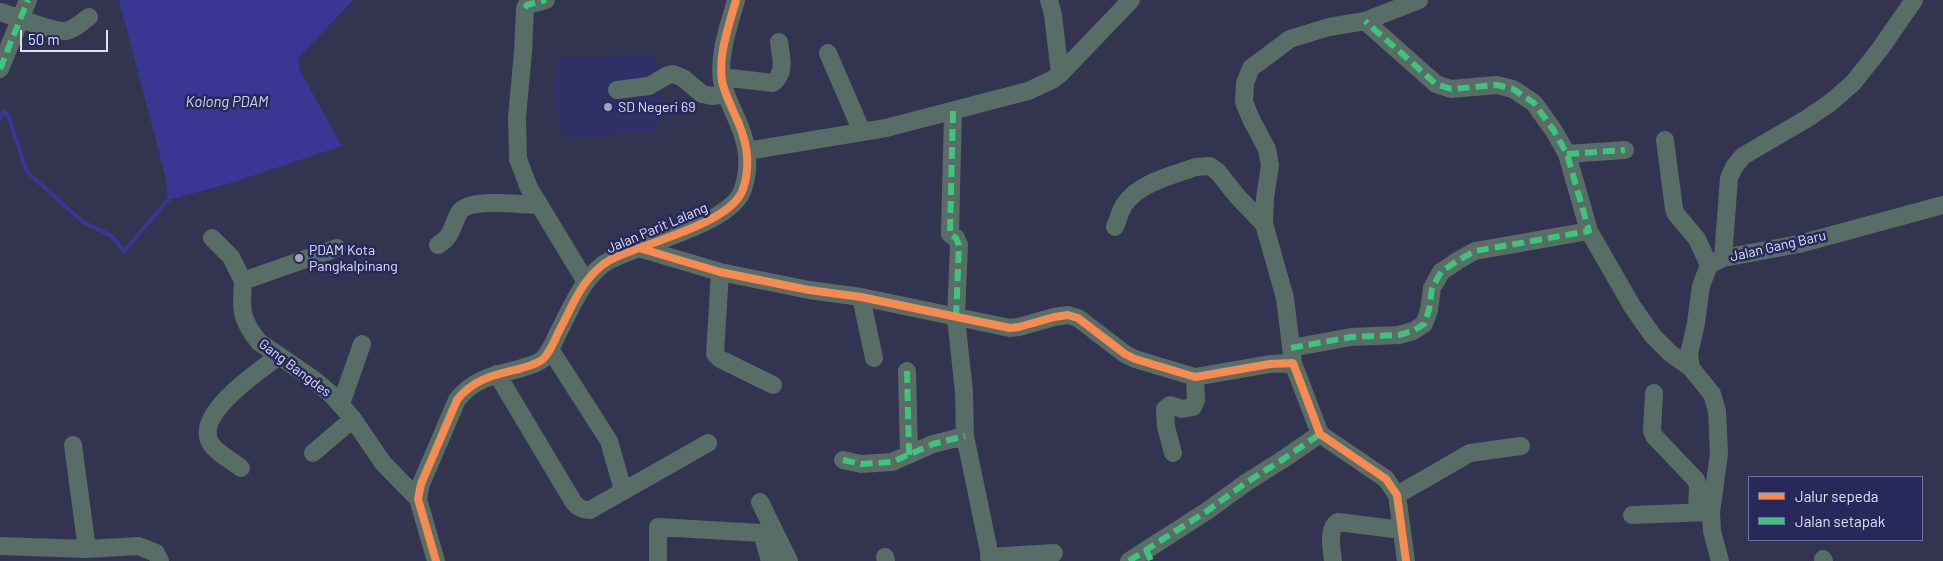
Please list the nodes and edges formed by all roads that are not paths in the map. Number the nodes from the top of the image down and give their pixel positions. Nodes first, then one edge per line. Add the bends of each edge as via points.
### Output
1 (28, 0) edge
2 (546, 0) edge
3 (736, 0) edge
4 (1048, 0) edge
5 (1419, 0) edge
6 (1914, 0) edge
7 (1126, 2) edge
8 (0, 12) edge
9 (89, 17) dead end
10 (22, 19) junction
11 (1365, 21) junction
12 (779, 42) dead end
13 (828, 53) dead end
14 (0, 70) edge
15 (1060, 74) junction
16 (722, 77) junction
17 (617, 90) dead end
18 (726, 94) junction
19 (953, 111) junction
20 (862, 132) junction
21 (1665, 140) dead end
22 (1625, 150) dead end
23 (748, 151) junction
24 (1567, 154) junction
25 (538, 205) junction
26 (1943, 205) edge
27 (1264, 224) junction
28 (1116, 227) dead end
29 (1589, 231) junction
30 (212, 238) dead end
31 (438, 245) dead end
32 (337, 248) dead end
33 (639, 248) junction
34 (1716, 262) junction
35 (720, 272) junction
36 (243, 281) junction
37 (586, 282) junction
38 (861, 297) junction
39 (956, 318) junction
40 (362, 344) dead end
41 (550, 349) junction
42 (279, 356) junction
43 (1292, 356) junction
44 (874, 358) dead end
45 (1691, 368) junction
46 (907, 371) dead end
47 (496, 374) junction
48 (1196, 377) junction
49 (773, 385) dead end
50 (1654, 393) dead end
51 (341, 404) junction
52 (352, 419) junction
53 (1320, 434) junction
54 (965, 436) junction
55 (708, 443) dead end
56 (73, 445) dead end
57 (1521, 446) dead end
58 (313, 453) dead end
59 (1173, 453) dead end
60 (909, 456) junction
61 (843, 460) dead end
62 (242, 468) dead end
63 (623, 490) junction
64 (1397, 495) junction
65 (418, 498) junction
66 (760, 502) dead end
67 (1704, 512) junction
68 (1632, 515) dead end
69 (1402, 530) junction
70 (0, 546) edge
71 (87, 549) junction
72 (1054, 553) dead end
73 (1148, 555) edge
74 (990, 559) edge
75 (160, 561) edge
76 (436, 561) edge
77 (658, 561) edge
78 (770, 561) edge
79 (789, 561) edge
80 (1129, 561) edge
81 (1333, 561) edge
82 (1406, 561) edge
83 (1720, 561) edge

1 - 10 street
2 - 25 street via 525,8 517,117 518,159
3 - 16 street, Jalan Parit Lalang via 724,43
4 - 15 street via 1053,15
5 - 11 street
6 - 34 street via 1853,83 1808,118 1743,156 1734,167 1729,178
7 - 15 street
8 - 10 street
9 - 10 street via 66,31
10 - 14 street
11 - 24 street via 1436,84 1451,88 1497,86 1513,89 1534,103
11 - 27 street via 1329,27 1290,39 1251,68 1245,83 1244,102 1267,149 1270,165
12 - 16 street via 782,70 773,83
13 - 20 street
15 - 19 street via 1028,91
16 - 18 street, Jalan Parit Lalang
17 - 18 street via 649,86 673,74 702,94
18 - 23 street, Jalan Parit Lalang via 743,131
19 - 20 street
19 - 39 street via 950,234 959,245
20 - 23 street
21 - 34 street via 1676,214
22 - 24 street
23 - 33 street, Jalan Parit Lalang via 743,191 726,211
24 - 29 street
25 - 31 street via 484,203 465,207 458,214 449,236
25 - 37 street
26 - 34 street, Jalan Gang Baru via 1799,244
27 - 28 street via 1218,172 1204,166 1144,187 1124,206
27 - 43 street via 1285,298
29 - 43 street via 1476,252 1441,272 1432,288 1424,324 1413,331 1399,335 1351,337
29 - 45 street via 1653,336
30 - 36 street via 231,257
32 - 36 street
33 - 35 street
33 - 37 street, Jalan Parit Lalang via 597,269
34 - 45 street via 1700,286 1689,354
35 - 38 street
35 - 49 street via 716,354
36 - 42 street, Gang Bangdes via 241,304 244,320 259,342
37 - 41 street, Jalan Parit Lalang
38 - 39 street
38 - 44 street
39 - 48 street via 1019,328 1068,315 1078,318 1125,354
39 - 54 street
40 - 51 street
41 - 47 street, Jalan Parit Lalang via 541,361 533,365
41 - 63 street via 610,441
42 - 51 street, Gang Bangdes
42 - 62 street via 234,391 208,425 211,443
43 - 48 street via 1270,364
43 - 53 street
45 - 67 street via 1712,394 1717,410 1719,454
46 - 60 street
47 - 63 street via 578,507 590,510
47 - 65 street, Jalan Parit Lalang via 469,386 457,400
48 - 59 street via 1193,407 1182,409 1170,405 1165,409
50 - 67 street via 1654,436 1696,480
51 - 52 street, Gang Bangdes
52 - 58 street
52 - 65 street, Gang Bangdes via 383,462
53 - 64 street via 1386,479
53 - 73 street
54 - 60 street via 941,441
54 - 74 street
55 - 63 street
56 - 71 street
57 - 64 street via 1470,453
60 - 61 street via 876,464
64 - 69 street
65 - 76 street
66 - 79 street
67 - 68 street
67 - 83 street
69 - 81 street via 1334,523 1331,530
69 - 82 street
70 - 71 street
71 - 75 street via 138,546 156,554
72 - 74 street
73 - 80 street
77 - 78 street via 658,527 762,533

